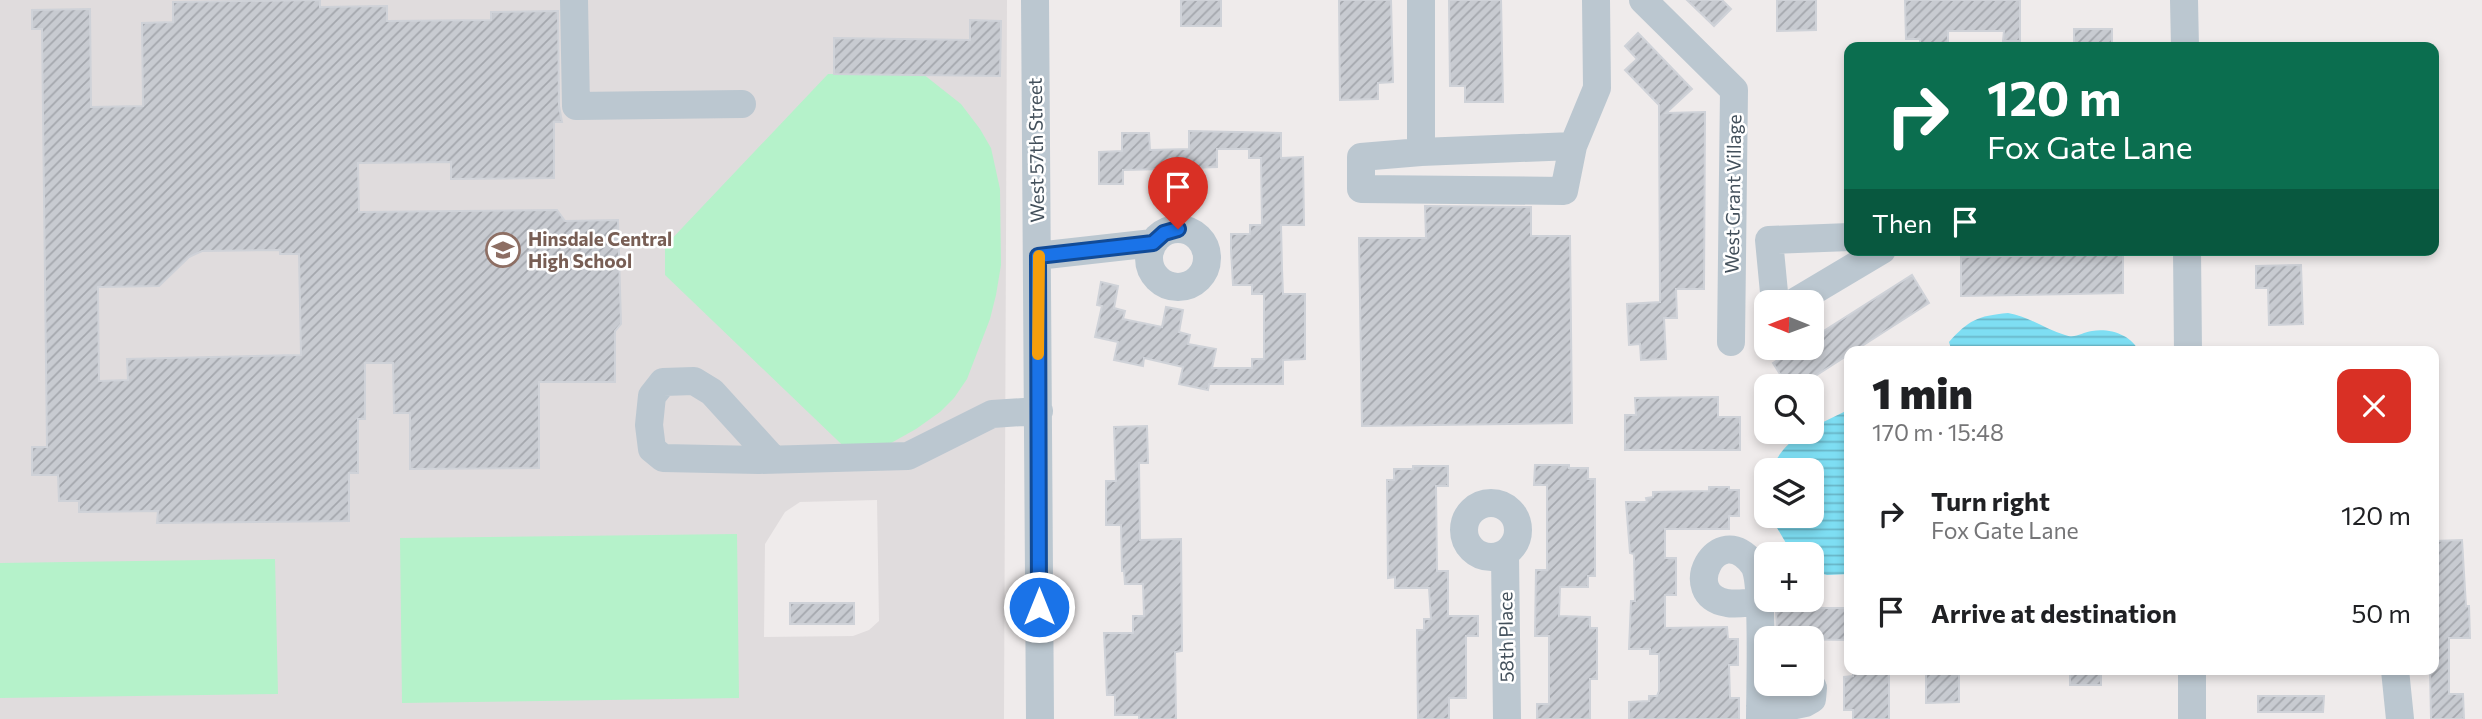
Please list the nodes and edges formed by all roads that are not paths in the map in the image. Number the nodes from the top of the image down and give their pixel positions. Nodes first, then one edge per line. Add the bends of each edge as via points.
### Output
1 (574, 0) edge
2 (1035, 0) edge
3 (1421, 0) edge
4 (1596, 0) edge
5 (1643, 0) edge
6 (2184, 0) edge
7 (2185, 42) edge
8 (742, 104) dead end
9 (1573, 146) junction
10 (1421, 152) junction
11 (1844, 237) edge
12 (1153, 243) dead end
13 (1038, 256) junction
14 (1872, 256) edge
15 (2187, 256) edge
16 (1774, 290) edge
17 (1815, 290) edge
18 (1731, 342) dead end
19 (2188, 346) edge
20 (1039, 411) junction
21 (773, 459) dead end
22 (1504, 555) dead end
23 (2192, 675) edge
24 (2396, 675) edge
25 (1812, 696) edge
26 (1760, 713) edge
27 (1040, 719) edge
28 (1507, 719) edge
29 (2192, 719) edge
30 (2400, 719) edge

1 - 8 street via 576,106
2 - 13 street, West 57th Street
3 - 10 street
4 - 9 street via 1597,88
5 - 18 street, West Grant Village via 1734,90
6 - 7 street
9 - 10 street
9 - 10 street via 1564,191 1361,189 1361,157
11 - 16 street via 1769,240
12 - 13 street
13 - 20 street, West 57th Street
14 - 17 street
15 - 19 street
20 - 21 street via 992,414 908,456
20 - 27 street, West 57th Street
22 - 28 street, 58th Place
23 - 29 street
24 - 30 street
25 - 26 street via 1805,704

